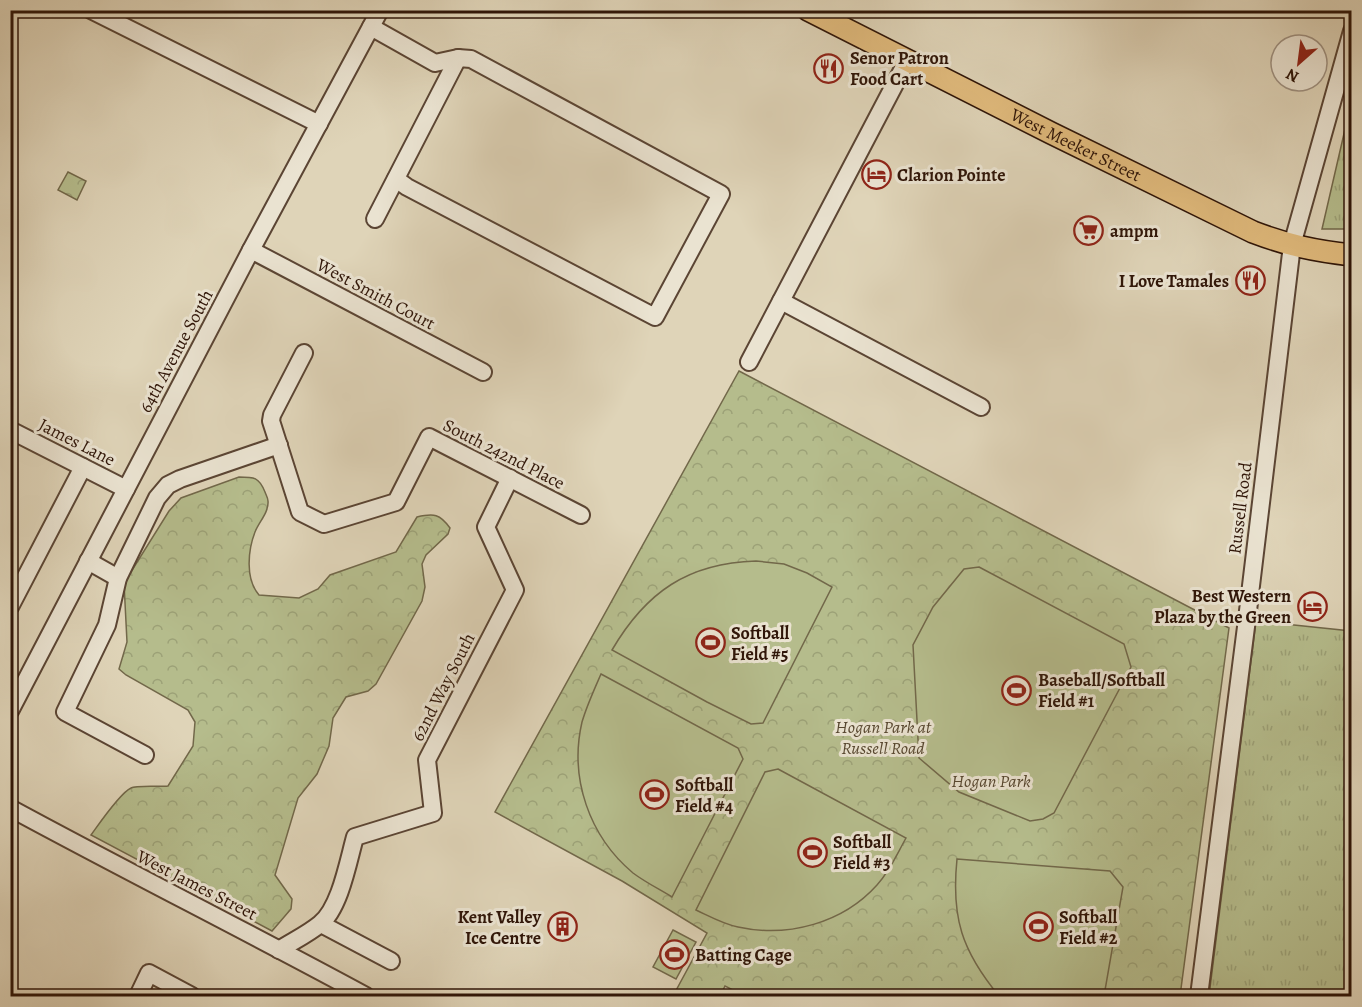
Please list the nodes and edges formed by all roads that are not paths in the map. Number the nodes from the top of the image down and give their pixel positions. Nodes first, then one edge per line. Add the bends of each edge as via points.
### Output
1 (91, 10) edge
2 (380, 10) edge
3 (791, 10) edge
4 (800, 10) edge
5 (808, 10) edge
6 (371, 27) junction
7 (1352, 31) edge
8 (458, 58) junction
9 (908, 61) junction
10 (319, 124) junction
11 (396, 179) junction
12 (375, 219) dead end
13 (1292, 245) junction
14 (251, 250) junction
15 (1352, 255) edge
16 (781, 301) junction
17 (304, 353) dead end
18 (749, 362) dead end
19 (483, 372) dead end
20 (981, 407) dead end
21 (10, 430) edge
22 (279, 445) junction
23 (83, 467) junction
24 (510, 478) junction
25 (126, 489) junction
26 (581, 515) dead end
27 (88, 561) junction
28 (118, 578) junction
29 (10, 607) edge
30 (10, 711) edge
31 (145, 755) dead end
32 (10, 808) edge
33 (321, 924) junction
34 (279, 950) junction
35 (391, 961) dead end
36 (138, 996) edge
37 (192, 996) edge
38 (366, 996) edge
39 (1199, 996) edge

1 - 10 street
2 - 6 street, 64th Avenue South
3 - 4 main road
5 - 9 main road, West Meeker Street
6 - 8 street via 435,63
6 - 10 street, 64th Avenue South
7 - 13 street, Russell Road
8 - 11 street
8 - 11 street via 471,59 721,194 655,317
9 - 13 main road, West Meeker Street via 1253,232
9 - 16 street
10 - 14 street, 64th Avenue South
11 - 12 street
13 - 15 main road, West Meeker Street
13 - 39 street, Russell Road
14 - 19 street, West Smith Court
14 - 25 street, 64th Avenue South
16 - 18 street
16 - 20 street
17 - 22 street, South 242nd Place via 272,415
21 - 23 street, James Lane
22 - 24 street, South 242nd Place via 300,512 324,524 396,502 429,437
22 - 28 street via 168,485 157,498
23 - 25 street, James Lane
23 - 29 street
24 - 26 street, South 242nd Place
24 - 33 street, 62nd Way South via 486,527 515,590 427,760 433,813 355,837 338,897
25 - 27 street, 64th Avenue South
27 - 28 street
27 - 30 street, 64th Avenue South
28 - 31 street via 107,625 65,712
32 - 34 street, West James Street
33 - 34 street, 62nd Way South
33 - 35 street
34 - 38 street, West James Street
36 - 37 street via 149,973

